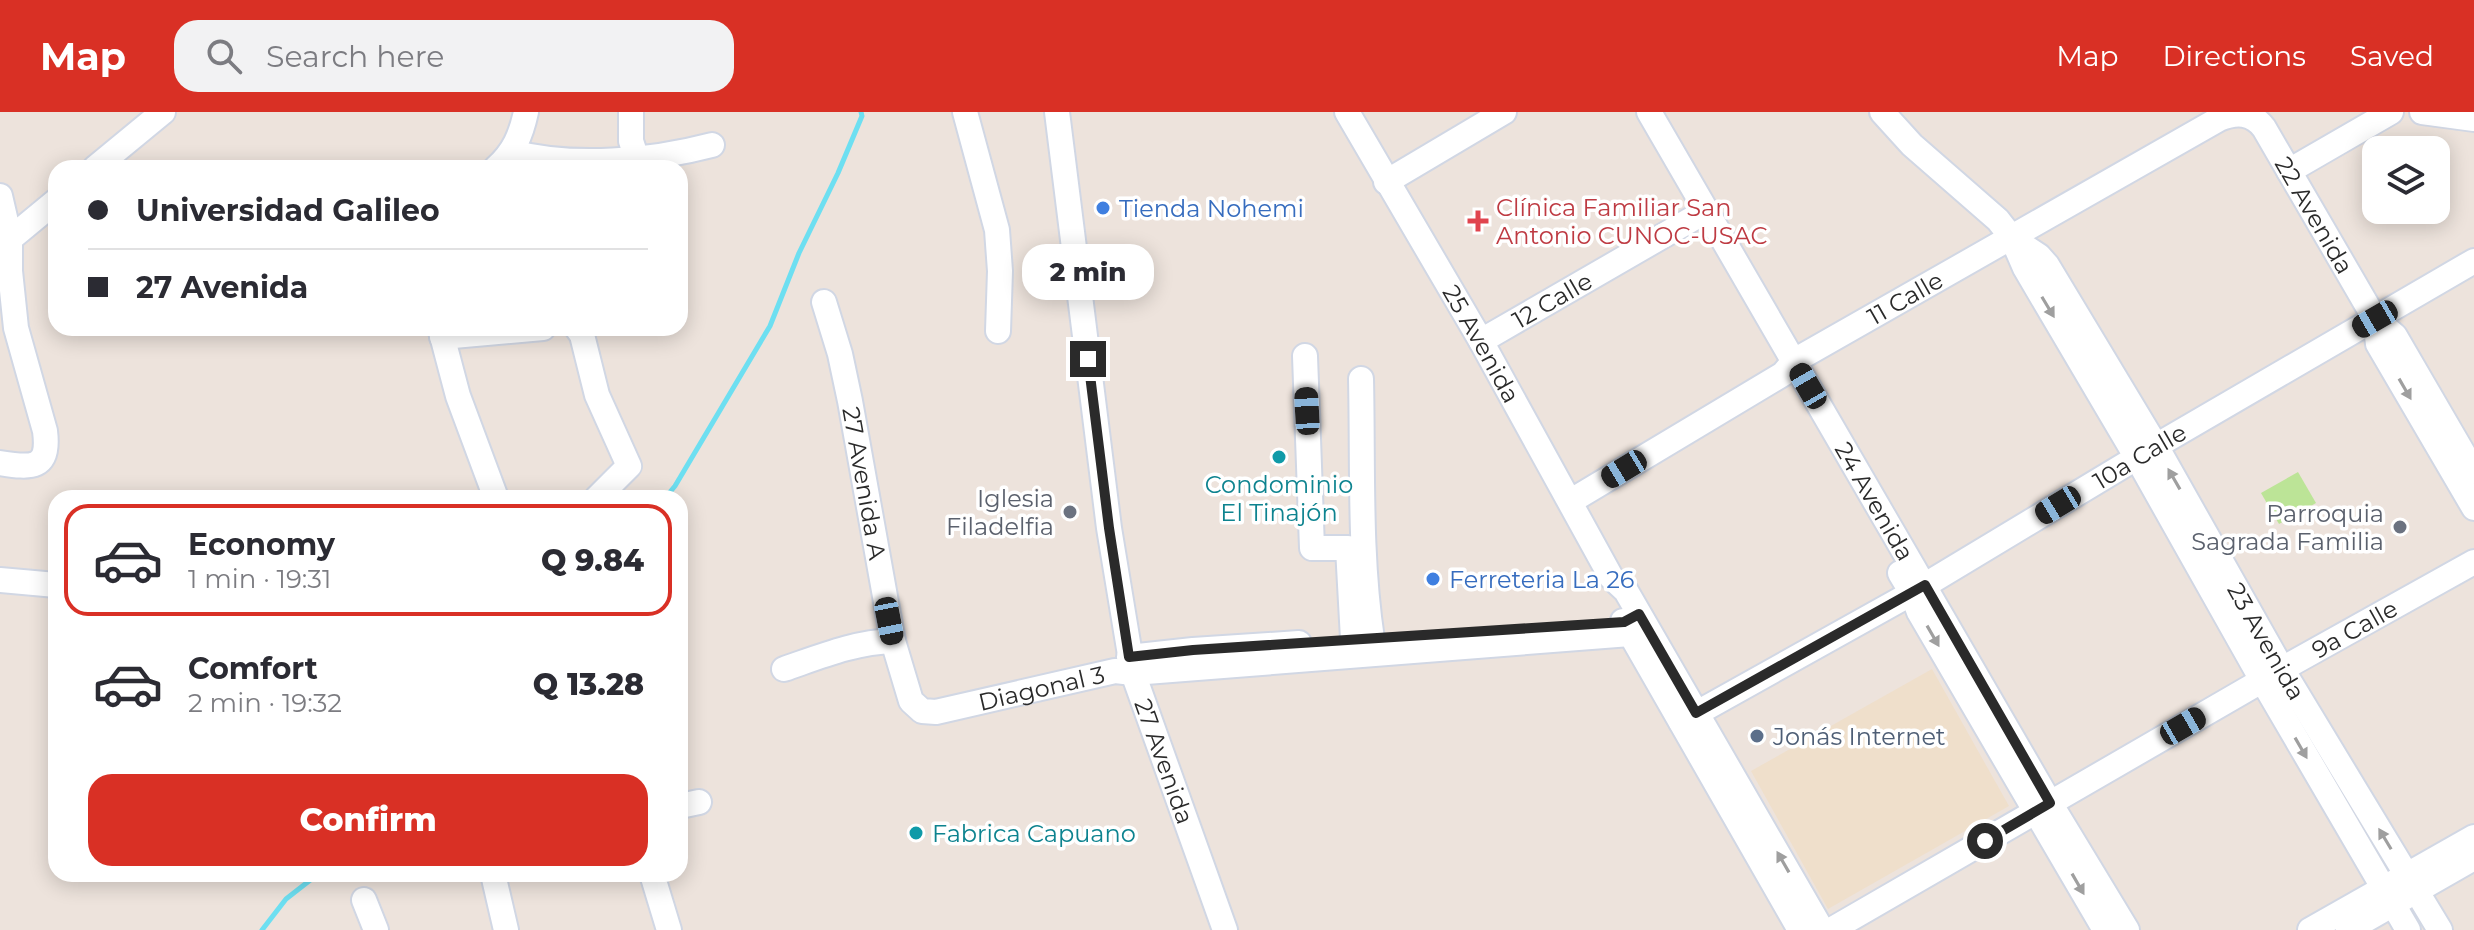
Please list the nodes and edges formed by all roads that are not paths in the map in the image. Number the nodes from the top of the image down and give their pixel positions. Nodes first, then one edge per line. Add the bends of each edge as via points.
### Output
1 (163, 112) edge
2 (526, 112) edge
3 (631, 112) edge
4 (965, 112) edge
5 (1057, 112) edge
6 (1347, 112) edge
7 (1504, 112) edge
8 (1630, 112) edge
9 (1649, 112) edge
10 (1882, 112) edge
11 (2391, 112) edge
12 (2422, 112) edge
13 (2255, 115) edge
14 (2474, 119) edge
15 (712, 145) dead end
16 (637, 159) junction
17 (105, 160) edge
18 (504, 160) edge
19 (2289, 171) junction
20 (1386, 182) junction
21 (0, 196) edge
22 (48, 208) edge
23 (1699, 215) junction
24 (2012, 238) junction
25 (10, 239) junction
26 (2474, 261) edge
27 (824, 302) dead end
28 (2375, 319) junction
29 (998, 331) dead end
30 (442, 336) edge
31 (582, 336) edge
32 (1481, 341) junction
33 (1305, 356) dead end
34 (1788, 368) junction
35 (1361, 379) dead end
36 (2146, 452) junction
37 (0, 463) edge
38 (2474, 472) edge
39 (493, 490) edge
40 (605, 490) edge
41 (1571, 501) junction
42 (2474, 508) edge
43 (2470, 562) edge
44 (0, 580) edge
45 (48, 584) edge
46 (1918, 589) junction
47 (1634, 624) junction
48 (1362, 639) junction
49 (893, 641) junction
50 (1131, 665) junction
51 (784, 669) dead end
52 (2272, 675) junction
53 (917, 709) joint
54 (1689, 718) junction
55 (2043, 807) junction
56 (2474, 837) edge
57 (2474, 858) edge
58 (495, 882) edge
59 (654, 882) edge
60 (2412, 883) junction
61 (2388, 896) junction
62 (364, 900) dead end
63 (376, 930) edge
64 (506, 930) edge
65 (669, 930) edge
66 (1225, 930) edge
67 (1800, 930) edge
68 (1822, 930) edge
69 (1831, 930) edge
70 (2105, 930) edge
71 (2127, 930) edge
72 (2310, 930) edge
73 (2348, 930) edge
74 (2408, 930) edge
75 (2440, 930) edge

1 - 17 street
2 - 18 street via 520,136
3 - 16 street
4 - 29 street via 997,230
5 - 50 street, 27 Avenida
6 - 20 street, 25 Avenida
7 - 20 street
8 - 23 street, 24 Avenida
9 - 23 street, 24 Avenida
10 - 24 street, 23 Avenida
11 - 19 street
12 - 14 street
13 - 19 street, 22 Avenida
13 - 24 street, 11 Calle via 2233,113 2219,119
15 - 16 street
16 - 18 street
19 - 28 street, 22 Avenida
20 - 32 street, 25 Avenida
21 - 25 street
22 - 25 street
23 - 32 street, 12 Calle
23 - 34 street, 24 Avenida
24 - 34 street, 11 Calle
24 - 36 street, 23 Avenida via 2047,265
25 - 37 street via 16,328 46,453 27,467
26 - 28 street, 10a Calle
27 - 49 street, 27 Avenida A via 850,401
28 - 36 street, 10a Calle
28 - 38 street, 22 Avenida via 2395,336
28 -> 42 street, 22 Avenida via 2378,344
30 - 39 street
31 - 40 street via 597,395 629,466
32 - 41 street, 25 Avenida
33 - 48 street via 1312,548 1348,548
34 - 41 street, 11 Calle
34 - 46 street, 24 Avenida
35 - 48 street via 1367,585
36 - 46 street, 10a Calle
36 - 52 street, 23 Avenida
41 - 47 street, 25 Avenida via 1611,577 1626,591
43 - 52 street, 9a Calle
44 - 45 street
46 - 54 street, 10a Calle
46 - 55 street, 24 Avenida
47 - 48 street, Diagonal 3
47 - 50 street, Diagonal 3 via 1385,652
47 - 54 street, 25 Avenida
48 - 50 street, Diagonal 3 via 1193,650
49 - 51 street via 835,651
49 - 53 street, 27 Avenida A
50 - 53 street, Diagonal 3 via 936,712
50 - 66 street, 27 Avenida
52 - 55 street, 9a Calle
60 -> 52 street, 23 Avenida
52 -> 61 street, 23 Avenida
54 - 67 street, 25 Avenida
68 -> 54 street, 25 Avenida
55 - 69 street, 9a Calle
55 -> 70 street, 24 Avenida
55 - 71 street, 24 Avenida
56 - 60 street
57 - 60 street
58 - 64 street
59 - 65 street
60 - 61 street
60 - 75 street, 23 Avenida
61 - 72 street
61 - 73 street
61 - 74 street, 23 Avenida
62 - 63 street

